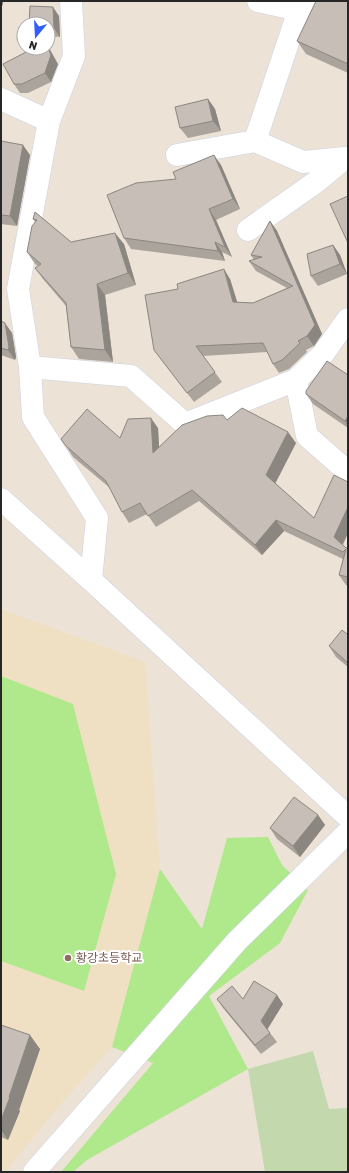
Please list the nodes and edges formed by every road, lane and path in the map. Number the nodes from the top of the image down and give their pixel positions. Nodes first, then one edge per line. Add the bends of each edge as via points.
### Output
1 (71, 1) edge
2 (258, 1) edge
3 (302, 6) edge
4 (1, 99) edge
5 (49, 121) junction
6 (255, 141) junction
7 (177, 155) dead end
8 (346, 158) edge
9 (248, 230) dead end
10 (348, 319) edge
11 (30, 367) junction
12 (296, 380) junction
13 (348, 472) edge
14 (1, 499) edge
15 (91, 580) junction
16 (348, 817) edge
17 (348, 832) edge
18 (34, 1172) edge

1 - 5 street via 74,56
2 - 3 street
3 - 6 street
4 - 5 street
5 - 11 street via 18,289
6 - 7 street
6 - 8 street via 303,162
8 - 9 street
10 - 12 street via 323,354
11 - 12 street via 130,376 186,424
11 - 15 street via 33,417 97,518
12 - 13 street via 307,436
14 - 15 street
15 - 16 street
17 - 18 street via 237,941

